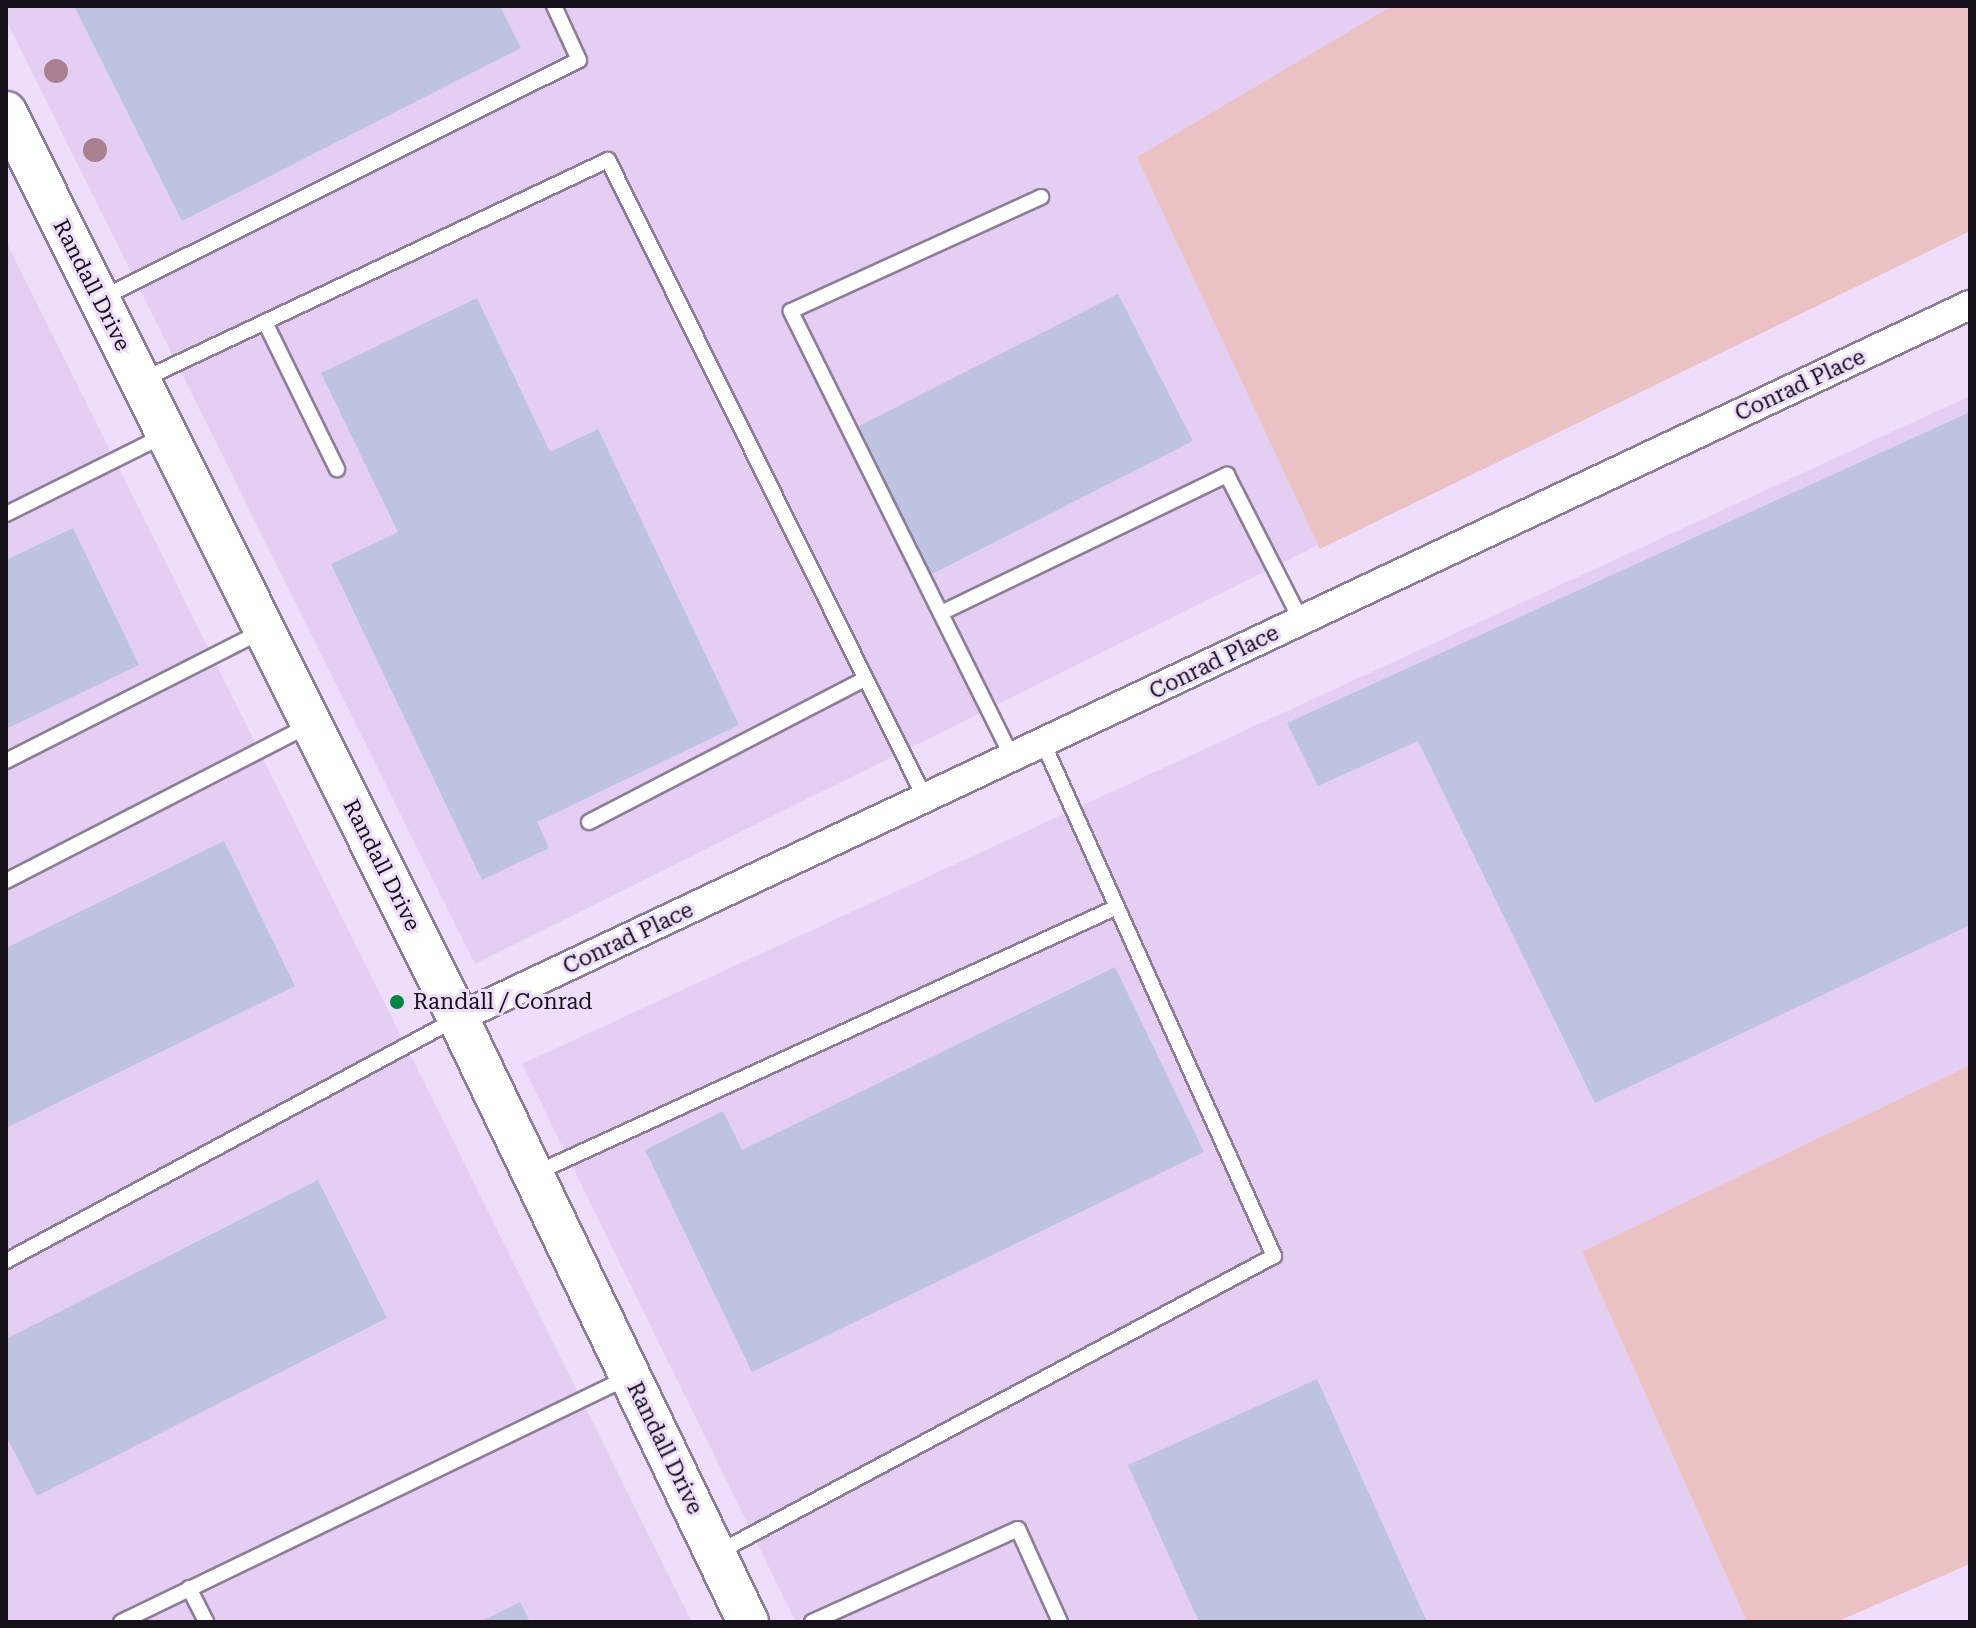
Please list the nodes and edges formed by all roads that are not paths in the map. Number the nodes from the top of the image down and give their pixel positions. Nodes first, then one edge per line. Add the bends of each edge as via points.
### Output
1 (554, 6) edge
2 (6, 112) edge
3 (1041, 197) dead end
4 (99, 299) junction
5 (1970, 305) edge
6 (265, 322) junction
7 (140, 381) junction
8 (167, 434) junction
9 (337, 469) dead end
10 (6, 514) edge
11 (941, 613) junction
12 (1301, 620) junction
13 (264, 630) junction
14 (865, 679) junction
15 (312, 724) junction
16 (1044, 745) junction
17 (1012, 757) junction
18 (6, 761) edge
19 (925, 798) junction
20 (589, 822) dead end
21 (6, 881) edge
22 (1117, 907) junction
23 (458, 1018) junction
24 (533, 1175) junction
25 (6, 1261) edge
26 (630, 1376) junction
27 (715, 1554) junction
28 (189, 1588) junction
29 (121, 1622) edge
30 (206, 1622) edge
31 (748, 1622) edge
32 (812, 1622) edge
33 (1060, 1622) edge

1 - 4 lane via 579,60
2 - 4 street, Randall Drive
3 - 11 lane via 791,311
4 - 7 street, Randall Drive
5 - 12 street, Conrad Place
6 - 7 lane
6 - 9 lane
6 - 14 lane via 608,160
7 - 8 street, Randall Drive
8 - 10 lane
8 - 13 street, Randall Drive
11 - 12 lane via 1227,475
11 - 17 lane
12 - 16 street, Conrad Place
13 - 15 street, Randall Drive
13 - 18 lane
14 - 19 lane
14 - 20 lane
15 - 21 lane
15 - 23 street, Randall Drive
16 - 17 street, Conrad Place
16 - 22 lane
17 - 19 street, Conrad Place
19 - 23 street, Conrad Place
22 - 24 lane
22 - 27 lane via 1274,1256
23 - 24 street, Randall Drive
23 - 25 lane
24 - 26 street, Randall Drive
26 - 27 street, Randall Drive
26 - 28 lane
27 - 31 street, Randall Drive
28 - 29 lane
28 - 30 lane
32 - 33 lane via 1018,1529

